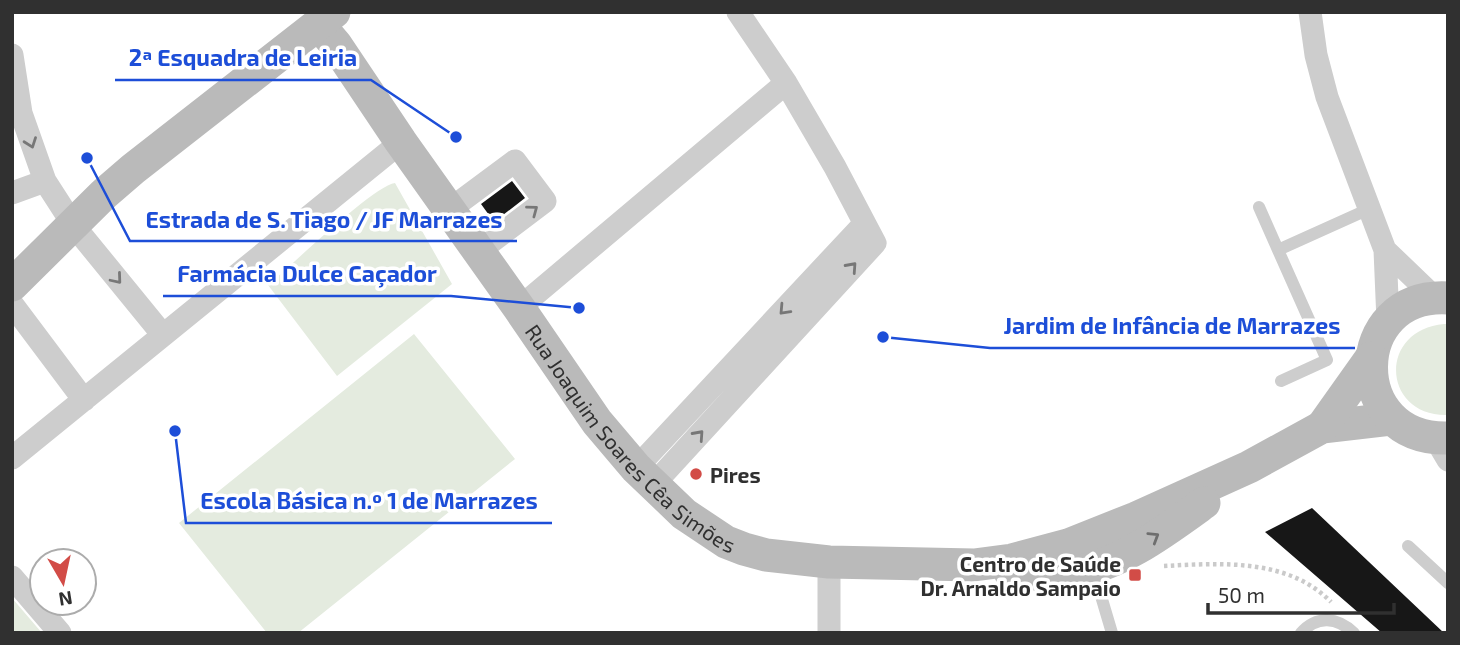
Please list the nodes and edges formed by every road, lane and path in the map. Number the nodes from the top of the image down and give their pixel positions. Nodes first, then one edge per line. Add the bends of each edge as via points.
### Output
1 (738, 12) edge
2 (1310, 12) edge
3 (327, 19) edge
4 (12, 55) edge
5 (786, 83) junction
6 (401, 142) junction
7 (45, 181) junction
8 (12, 192) edge
9 (1259, 207) dead end
10 (1369, 209) junction
11 (449, 210) junction
12 (74, 226) junction
13 (1278, 250) junction
14 (1385, 250) junction
15 (478, 251) junction
16 (12, 285) edge
17 (1441, 297) edge
18 (12, 304) edge
19 (519, 308) junction
20 (1388, 321) junction
21 (163, 335) junction
22 (1371, 358) junction
23 (1281, 381) dead end
24 (84, 400) junction
25 (1391, 419) junction
26 (1322, 427) junction
27 (1444, 446) edge
28 (12, 458) edge
29 (644, 476) junction
30 (1408, 546) dead end
31 (1092, 552) junction
32 (829, 562) junction
33 (1153, 567) dead end
34 (12, 577) edge
35 (1448, 583) edge
36 (1349, 629) edge
37 (60, 633) edge
38 (829, 633) edge
39 (1112, 633) edge
40 (1301, 633) edge

1 - 5 street
2 - 10 street via 1327,97
3 - 6 main road, Rua Joaquim Soares Cêa Simões via 336,45
3 - 12 main road via 133,169
4 -> 7 street via 20,113
5 - 19 street
5 - 29 street via 874,243
6 - 11 main road, Rua Joaquim Soares Cêa Simões
6 - 21 street
7 - 8 street
7 - 12 street
9 - 13 lane
10 - 13 lane
10 - 14 street
11 - 15 main road, Rua Joaquim Soares Cêa Simões
15 -> 11 street via 545,201 515,162
12 - 16 main road
12 -> 21 street
13 - 23 lane via 1327,360
14 - 17 street
14 - 20 street
15 - 19 main road, Rua Joaquim Soares Cêa Simões
17 - 20 main road via 1417,301
18 - 24 street
19 - 29 main road, Rua Joaquim Soares Cêa Simões via 597,422
20 - 22 main road, Rua Joaquim Soares Cêa Simões
21 - 24 street
22 - 25 main road via 1376,396
22 - 26 main road, Rua Joaquim Soares Cêa Simões
24 - 28 street
25 - 26 main road, Rua Joaquim Soares Cêa Simões
25 - 27 main road
26 - 31 main road, Rua Joaquim Soares Cêa Simões
29 - 32 main road, Rua Joaquim Soares Cêa Simões via 684,514 726,541 766,555
30 - 35 lane
31 - 32 main road, Rua Joaquim Soares Cêa Simões via 1071,573 1041,575 975,565
31 - 39 lane
32 - 38 street
33 - 36 path via 1217,563 1272,569 1317,588
34 - 37 street
36 - 40 lane via 1334,620 1322,620

